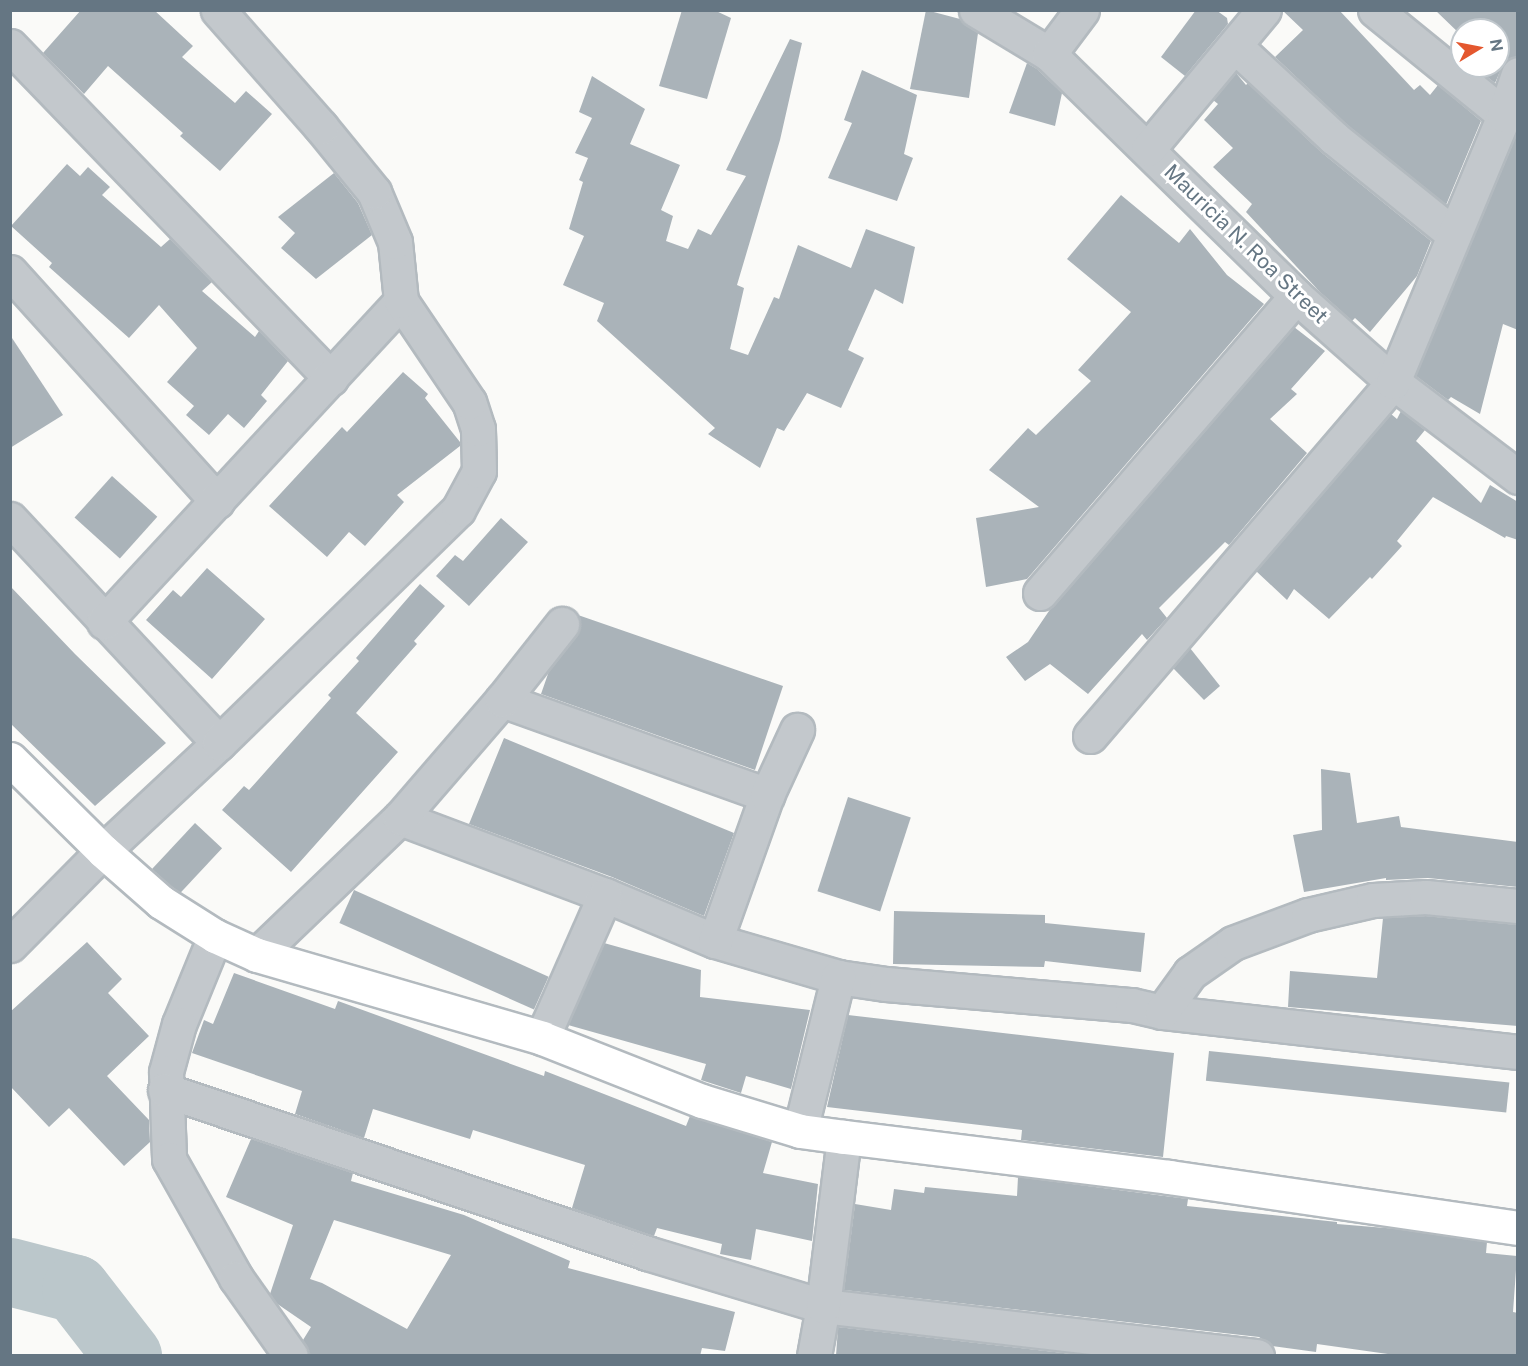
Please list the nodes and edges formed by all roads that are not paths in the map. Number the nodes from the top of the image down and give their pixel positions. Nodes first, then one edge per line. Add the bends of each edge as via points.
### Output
1 (218, 10) edge
2 (1082, 10) edge
3 (1264, 10) edge
4 (1375, 10) edge
5 (983, 13) edge
6 (10, 46) edge
7 (1235, 46) junction
8 (1049, 54) junction
9 (1518, 74) edge
10 (1504, 115) junction
11 (1148, 149) junction
12 (1454, 235) junction
13 (10, 272) edge
14 (1296, 296) junction
15 (401, 301) junction
16 (331, 378) junction
17 (1393, 382) junction
18 (1518, 477) edge
19 (218, 501) junction
20 (10, 519) edge
21 (1040, 593) dead end
22 (104, 622) junction
23 (562, 624) dead end
24 (502, 700) junction
25 (797, 730) dead end
26 (1090, 736) dead end
27 (219, 743) junction
28 (10, 759) edge
29 (767, 795) junction
30 (400, 818) junction
31 (103, 851) junction
32 (605, 895) junction
33 (1518, 906) edge
34 (214, 936) junction
35 (715, 941) junction
36 (10, 945) edge
37 (257, 955) junction
38 (838, 977) junction
39 (1162, 1012) junction
40 (542, 1038) junction
41 (1518, 1052) edge
42 (165, 1090) junction
43 (800, 1131) junction
44 (844, 1137) junction
45 (1518, 1228) edge
46 (823, 1305) junction
47 (291, 1356) edge
48 (814, 1356) edge
49 (1257, 1356) edge

1 - 15 street via 374,192 395,242
2 - 8 street
3 - 7 street
4 - 10 street
5 - 8 street, Mauricia N. Roa Street
6 - 16 street
7 - 11 street
7 - 12 street via 1334,138
8 - 11 street, Mauricia N. Roa Street
9 - 10 street
10 - 12 street
11 - 14 street, Mauricia N. Roa Street
12 - 17 street
13 - 19 street
14 - 17 street, Mauricia N. Roa Street
14 - 21 street
15 - 16 street
15 - 27 street via 469,402 478,429 479,471 458,510
16 - 19 street
17 - 18 street, Mauricia N. Roa Street
17 - 26 street
19 - 22 street
20 - 22 street
22 - 27 street
23 - 24 street
24 - 29 street
24 - 30 street
25 - 29 street
27 - 31 street
28 - 31 street
29 - 35 street
30 - 32 street
30 - 37 street
31 - 34 street via 161,902
31 - 36 street
32 - 35 street
32 - 40 street
33 - 39 street via 1426,897 1373,900 1308,915 1233,943 1190,973
34 - 37 street
34 - 42 street via 179,1024
35 - 38 street
37 - 40 street
38 - 39 street via 1132,1005
38 - 43 street
39 - 41 street
40 - 43 street via 702,1101
42 - 46 street via 647,1253
42 - 47 street via 169,1159 236,1278
43 - 44 street
44 - 45 street via 1169,1177
44 - 46 street
46 - 48 street
46 - 49 street

